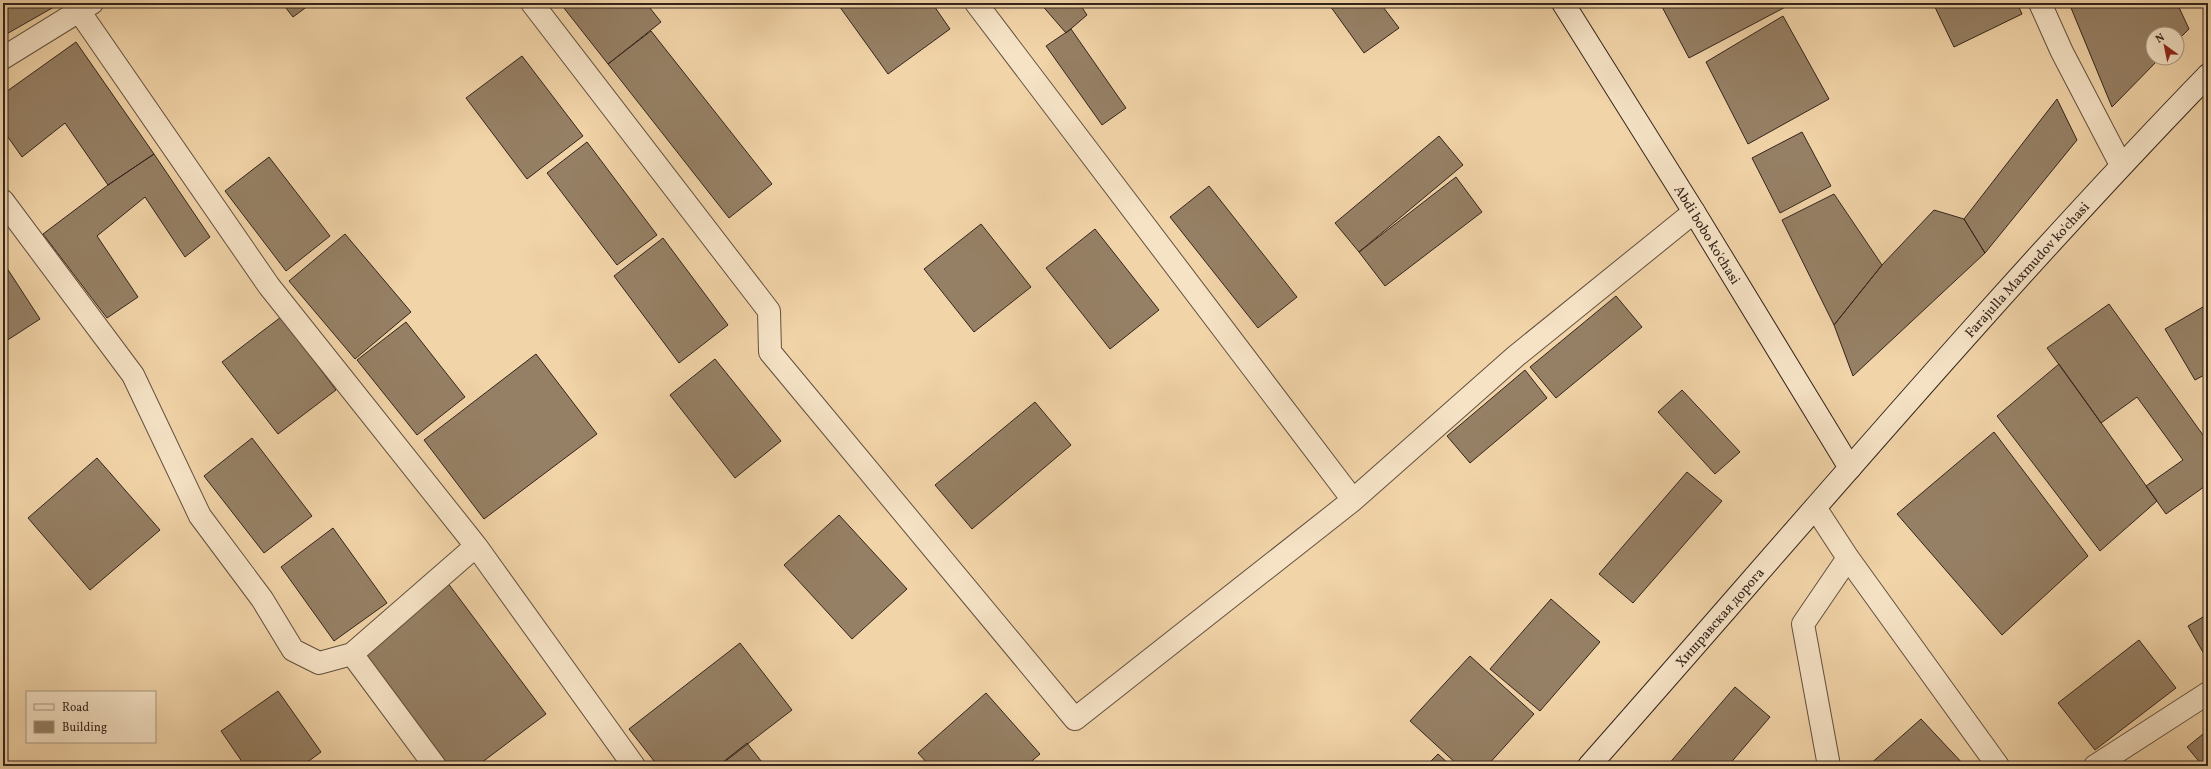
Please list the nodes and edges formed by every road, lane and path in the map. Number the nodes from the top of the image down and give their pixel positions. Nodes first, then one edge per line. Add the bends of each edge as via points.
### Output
1 (532, 3) edge
2 (976, 3) edge
3 (1563, 3) edge
4 (2040, 3) edge
5 (86, 7) edge
6 (3, 58) edge
7 (2208, 75) edge
8 (2121, 165) junction
9 (3, 201) edge
10 (1694, 212) junction
11 (1850, 468) junction
12 (1353, 500) junction
13 (1816, 509) junction
14 (476, 546) junction
15 (1848, 558) junction
16 (352, 654) junction
17 (2208, 693) edge
18 (434, 766) edge
19 (634, 766) edge
20 (1589, 766) edge
21 (1829, 766) edge
22 (1998, 766) edge
23 (2095, 766) edge

1 - 12 street via 769,311 770,352 1075,719
2 - 12 street
3 - 10 street, Abdi bobo ko'chasi
4 - 8 street via 2062,52
5 - 6 street
5 - 14 street via 269,286
7 - 8 street, Farajulla Maxmudov ko'chasi
8 - 11 street, Farajulla Maxmudov ko'chasi
9 - 16 street via 133,375 200,516 262,599 293,650 319,662
10 - 11 street, Abdi bobo ko'chasi
10 - 12 street via 1516,356
11 - 13 street, Хишравская дорога
13 - 15 street
13 - 20 street, Хишравская дорога
14 - 16 street
14 - 19 street
15 - 21 street via 1803,624
15 - 22 street
16 - 18 street
17 - 23 street

